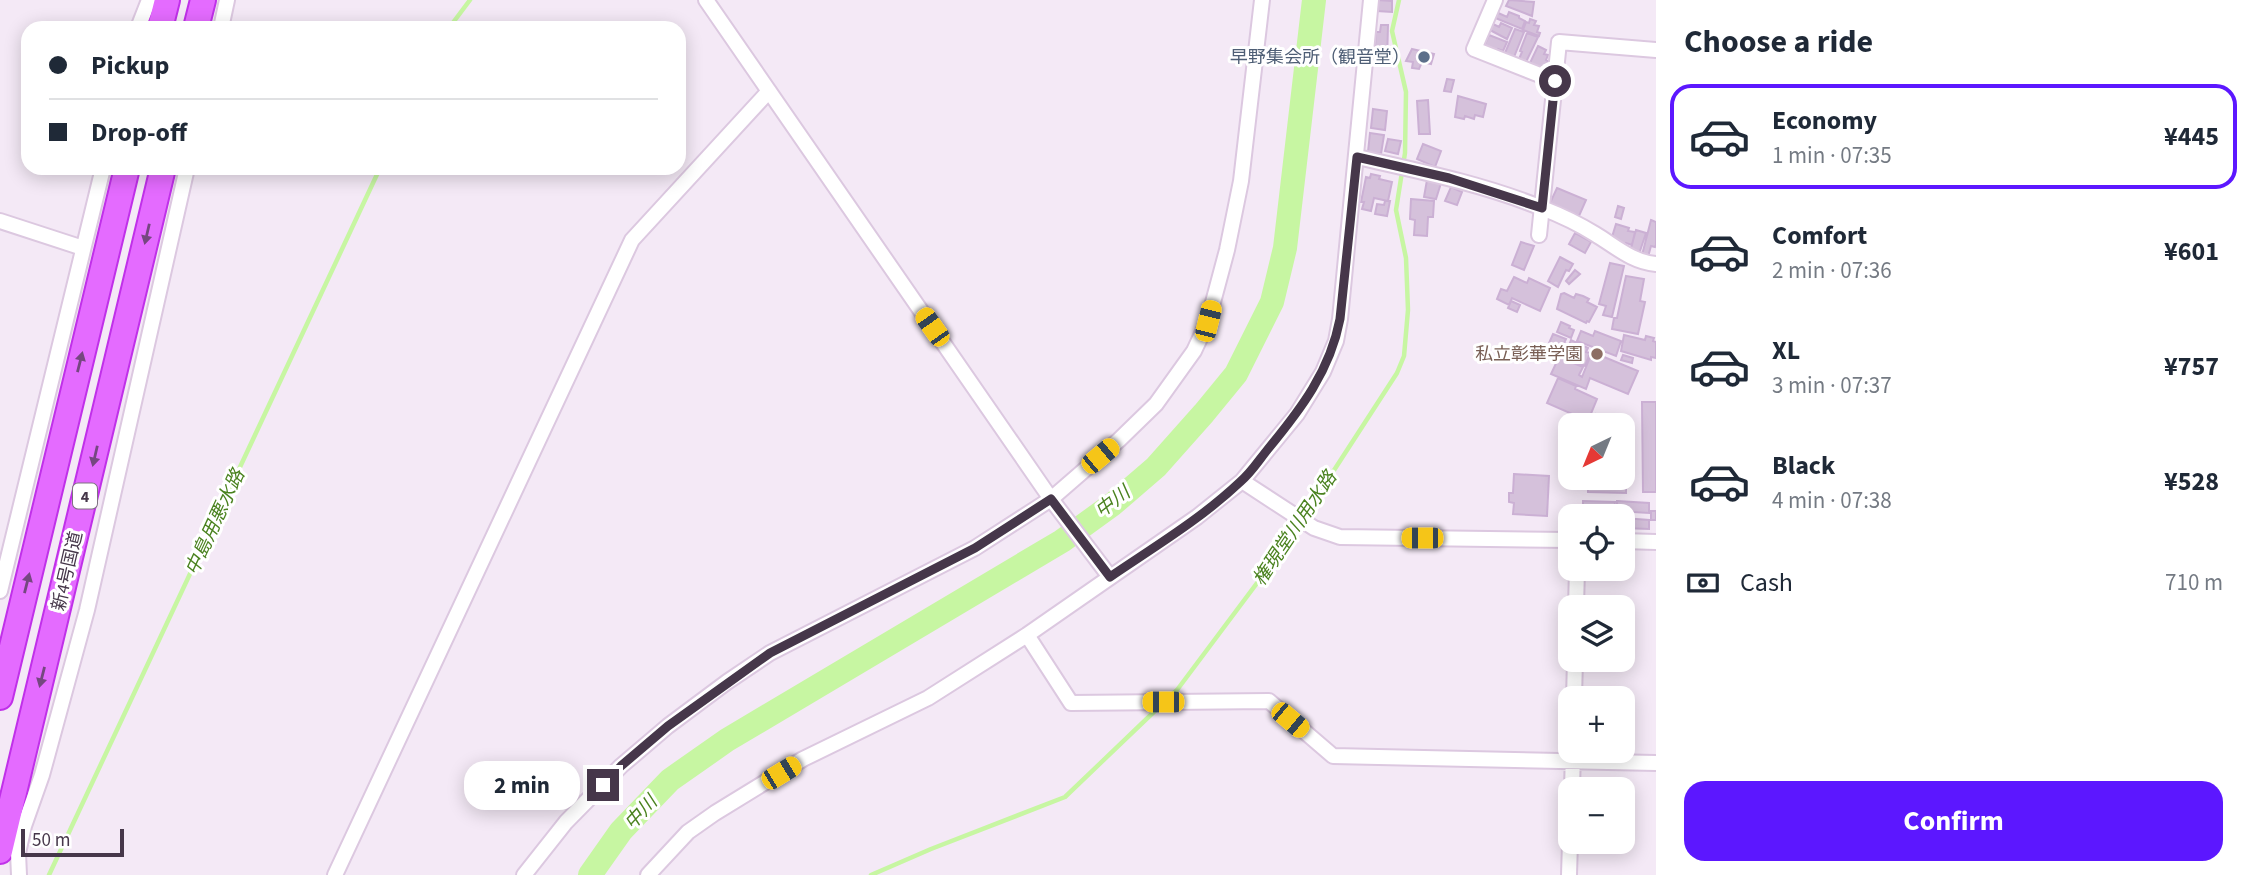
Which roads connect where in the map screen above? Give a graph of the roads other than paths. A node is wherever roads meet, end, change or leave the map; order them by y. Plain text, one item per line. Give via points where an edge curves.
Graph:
1 (149, 0) edge
2 (167, 0) edge
3 (203, 0) edge
4 (227, 0) edge
5 (706, 0) edge
6 (1262, 0) edge
7 (1371, 0) edge
8 (1494, 1) edge
9 (141, 21) edge
10 (162, 21) edge
11 (198, 21) edge
12 (222, 21) edge
13 (1656, 50) edge
14 (1555, 81) junction
15 (769, 91) junction
16 (1357, 157) junction
17 (101, 175) edge
18 (125, 175) edge
19 (161, 175) edge
20 (185, 175) edge
21 (1542, 208) junction
22 (0, 221) edge
23 (1539, 235) dead end
24 (83, 248) junction
25 (1656, 264) edge
26 (1242, 481) junction
27 (1054, 504) junction
28 (1558, 540) edge
29 (1635, 541) edge
30 (1656, 542) edge
31 (1106, 572) junction
32 (0, 589) edge
33 (1027, 635) junction
34 (0, 697) edge
35 (1558, 756) edge
36 (1635, 761) edge
37 (1656, 763) edge
38 (15, 825) junction
39 (0, 850) edge
40 (1570, 854) edge
41 (19, 875) edge
42 (335, 875) edge
43 (524, 875) edge
44 (648, 875) edge
45 (1569, 875) edge

1 - 9 street
2 - 10 highway
3 - 11 highway
4 - 12 street
5 - 15 street
6 - 27 street via 1241,181 1208,321 1194,351 1156,404
7 - 16 street
8 - 14 street via 1474,49
13 - 14 street via 1559,42
14 - 21 street
15 - 27 street
15 - 42 street via 632,240
16 - 21 street via 1449,178
16 - 26 street via 1336,341 1315,388
17 - 24 street
34 -> 18 highway, 新4号国道 / 4
19 -> 38 highway, 新4号国道 / 4
20 - 38 street via 86,610 42,775
21 - 23 street
21 - 25 street via 1628,256
22 - 24 street
24 - 32 street
26 - 28 street via 1314,528 1340,537
26 - 31 street via 1197,517
27 - 31 street
27 - 43 street via 770,653 727,682 621,766 566,822
29 - 30 street
31 - 33 street
33 - 35 street via 1072,703 1269,701 1332,756
33 - 44 street via 928,698 803,759 715,813 688,832
36 - 37 street
38 - 39 highway, 新4号国道 / 4
38 - 41 street
40 - 45 street

